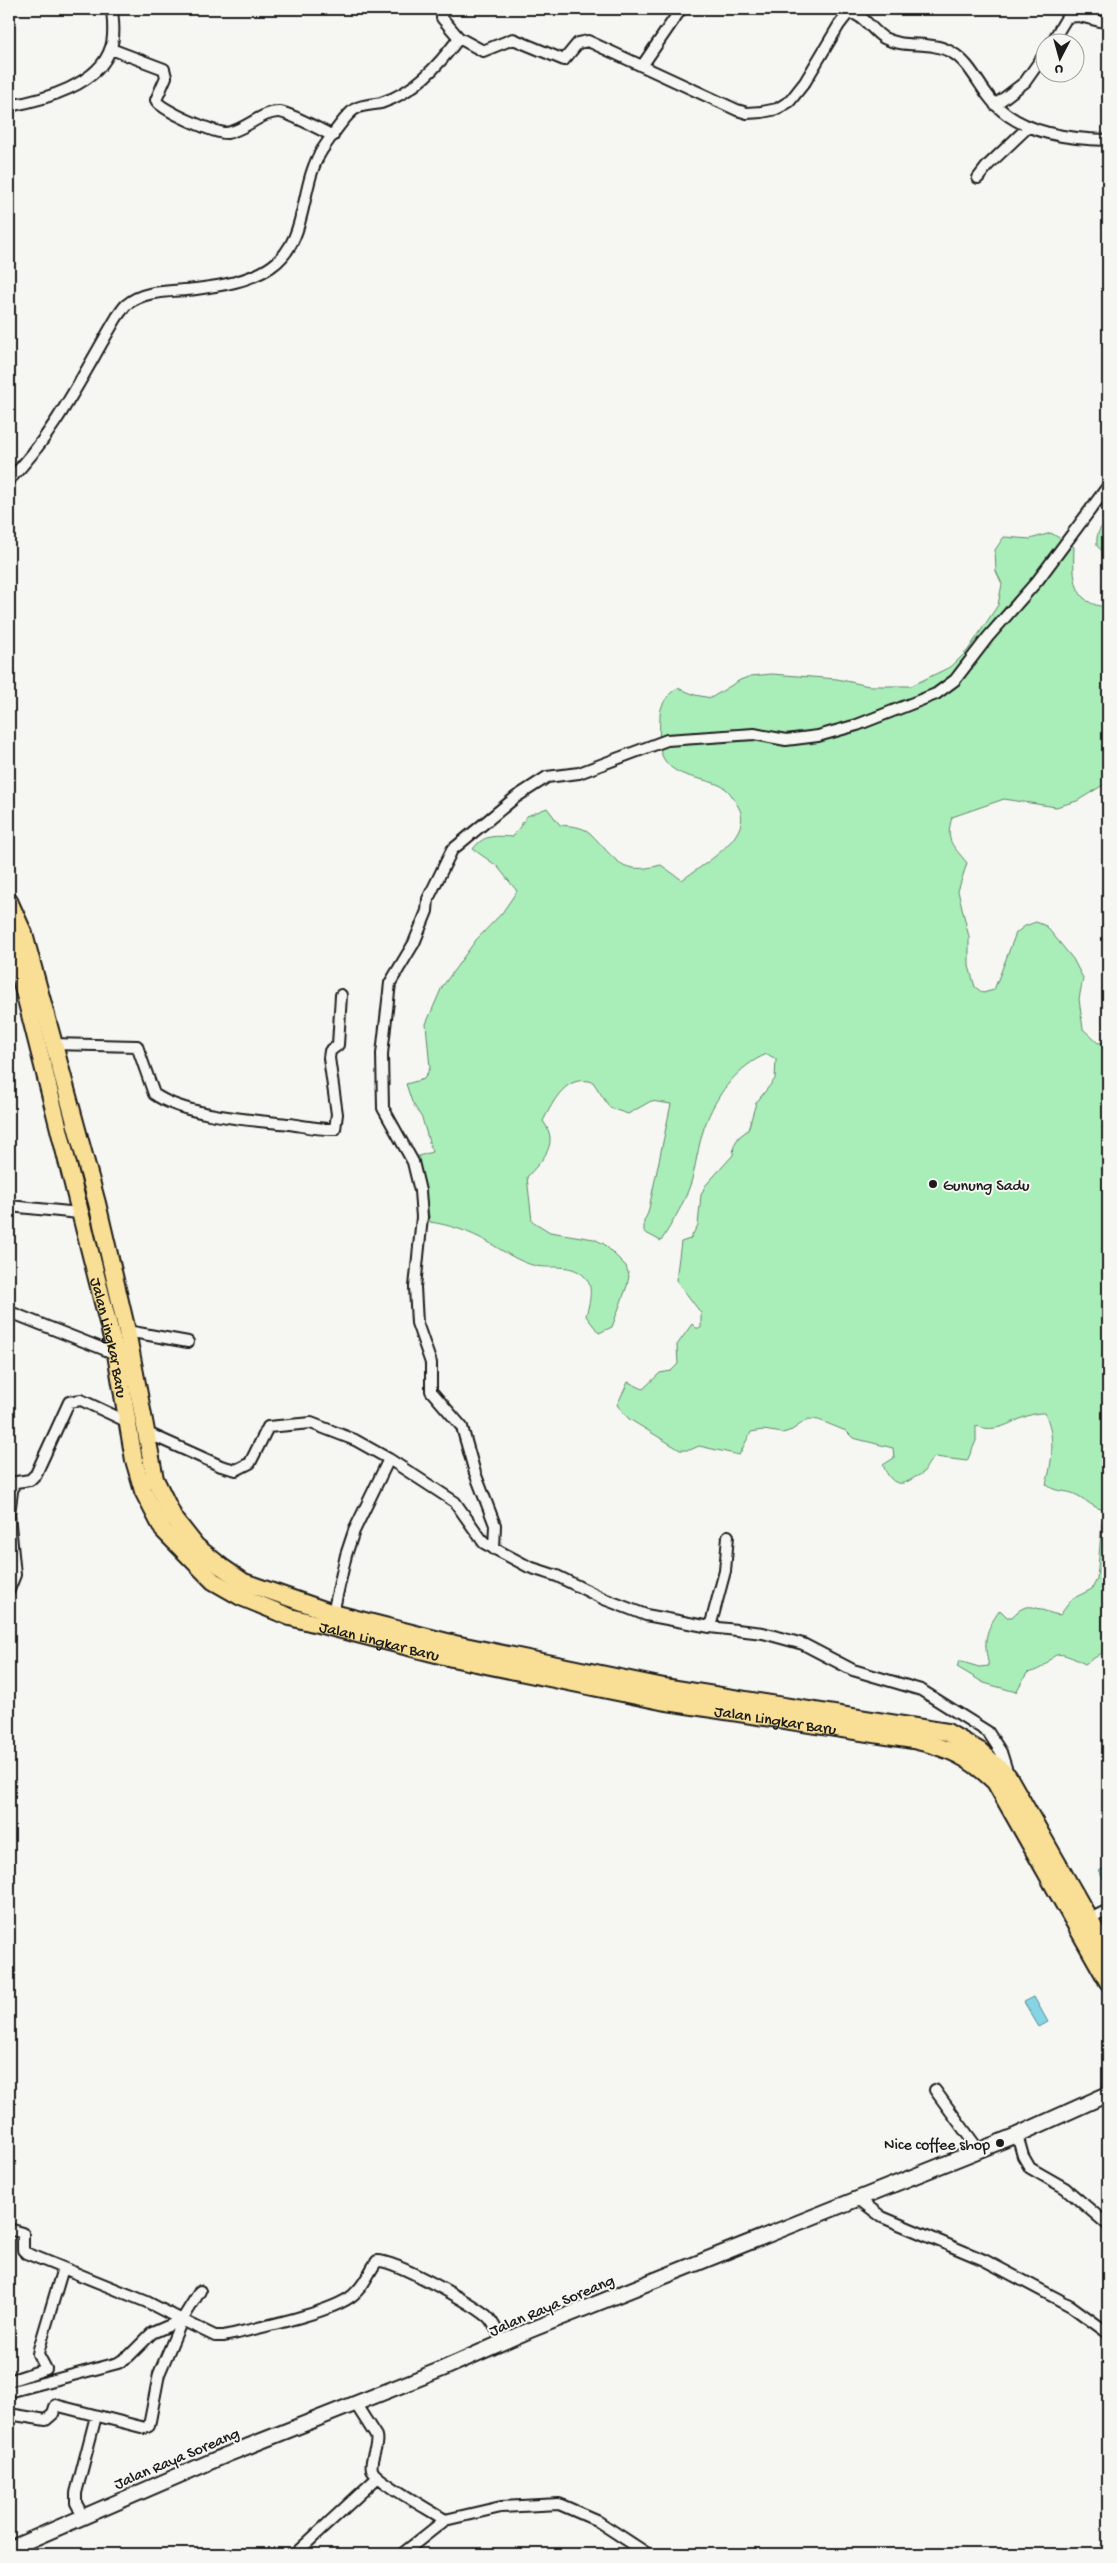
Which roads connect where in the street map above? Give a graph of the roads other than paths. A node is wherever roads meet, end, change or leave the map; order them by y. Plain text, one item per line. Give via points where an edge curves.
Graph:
1 (112, 9) edge
2 (442, 9) edge
3 (681, 9) edge
4 (852, 11) edge
5 (1108, 24) edge
6 (1058, 32) edge
7 (458, 38) junction
8 (110, 49) junction
9 (642, 66) junction
10 (1034, 69) edge
11 (995, 105) junction
12 (9, 106) edge
13 (1028, 127) junction
14 (333, 136) junction
15 (1108, 140) edge
16 (978, 178) dead end
17 (9, 480) edge
18 (1108, 486) edge
19 (9, 901) edge
20 (9, 932) edge
21 (14, 970) edge
22 (341, 995) dead end
23 (52, 1044) junction
24 (9, 1206) edge
25 (79, 1214) junction
26 (15, 1314) dead end
27 (127, 1331) junction
28 (188, 1342) dead end
29 (116, 1354) junction
30 (129, 1423) junction
31 (146, 1433) junction
32 (389, 1459) junction
33 (11, 1483) edge
34 (728, 1536) dead end
35 (494, 1549) junction
36 (9, 1590) edge
37 (333, 1612) junction
38 (710, 1627) junction
39 (1008, 1776) junction
40 (1108, 1910) edge
41 (1090, 1919) junction
42 (1108, 1952) edge
43 (1108, 1982) edge
44 (935, 2090) dead end
45 (1108, 2094) edge
46 (1017, 2135) junction
47 (978, 2149) junction
48 (857, 2198) junction
49 (1108, 2225) edge
50 (9, 2229) edge
51 (64, 2268) junction
52 (200, 2291) dead end
53 (180, 2325) junction
54 (1108, 2333) edge
55 (503, 2342) junction
56 (9, 2381) edge
57 (9, 2392) edge
58 (355, 2402) junction
59 (9, 2414) edge
60 (96, 2416) junction
61 (378, 2478) junction
62 (83, 2516) junction
63 (445, 2520) junction
64 (9, 2549) edge
65 (295, 2554) edge
66 (402, 2554) edge
67 (648, 2554) edge

1 - 8 street
2 - 7 street via 442,18
3 - 9 street
4 - 9 street via 790,101 762,112 738,110
4 - 11 street via 884,38 901,43 937,45 950,51 962,59
5 - 6 street via 1078,16 1067,17
7 - 9 street via 484,50 513,39 564,60 583,41
7 - 14 street via 439,64 419,82 380,103 355,109
8 - 12 street via 99,68 66,89 52,96
8 - 14 street via 164,69 166,76 157,104 218,132 236,130 278,112
10 - 11 street via 1025,82
11 - 13 street
13 - 15 street via 1076,139
13 - 16 street
14 - 17 street via 321,152 288,252 253,276 196,289 142,296 126,305 58,416
18 - 35 street via 1038,580 955,680 936,694 857,725 818,736 786,740 754,734 666,740 579,773 547,777 516,797 452,850 428,899 427,911 414,944 390,983 381,1098 413,1162 420,1190 422,1217 415,1287 417,1323 431,1363 431,1391 462,1426 475,1473 495,1525
19 - 23 highway, Jalan Lingkar Baru via 24,934
20 - 21 highway, Jalan Lingkar Baru
21 - 25 highway, Jalan Lingkar Baru
22 - 23 street via 338,1046 330,1051 329,1058 337,1114 335,1129 222,1117 170,1102 154,1094 138,1046
23 - 27 highway, Jalan Lingkar Baru via 97,1203
24 - 25 street
25 - 29 highway, Jalan Lingkar Baru
26 - 29 street
27 - 28 street
27 - 31 highway, Jalan Lingkar Baru
29 - 30 highway, Jalan Lingkar Baru
30 - 31 street
30 - 33 street via 82,1400 69,1402 36,1474 30,1480
30 - 43 highway, Jalan Lingkar Baru via 134,1460 143,1491 163,1530 213,1581 241,1597 290,1617 452,1658 662,1701 952,1750 976,1764 995,1782
31 - 32 street via 236,1470 250,1463 268,1427 311,1422 355,1440
31 - 37 highway, Jalan Lingkar Baru via 155,1479 174,1518 196,1546 244,1582
32 - 35 street via 455,1502 479,1539
32 - 37 street via 354,1531
33 - 36 street via 9,1514 15,1574
34 - 38 street via 725,1571
35 - 38 street via 604,1600 638,1612
37 - 39 highway, Jalan Lingkar Baru via 456,1644 664,1687 947,1732 980,1751
38 - 39 street via 763,1633 803,1644 853,1670 932,1695 988,1732 1001,1752
39 - 41 highway, Jalan Lingkar Baru
40 - 41 street
41 - 42 highway, Jalan Lingkar Baru
44 - 47 street
45 - 46 main road, Jalan Raya Soreang
46 - 47 main road, Jalan Raya Soreang
46 - 49 street via 1030,2168 1065,2188
47 - 48 main road, Jalan Raya Soreang
48 - 54 street via 882,2217 984,2260 1071,2306
48 - 55 main road, Jalan Raya Soreang
50 - 51 street via 23,2233 23,2250 26,2253
51 - 53 street via 147,2302
51 - 56 street via 38,2354 46,2369
52 - 53 street
53 - 55 street via 215,2336 273,2324 330,2306 351,2297 367,2281 377,2261 384,2260 489,2317
53 - 57 street via 152,2333 118,2363
53 - 60 street via 159,2374 148,2426 141,2429
55 - 58 main road, Jalan Raya Soreang
58 - 61 street via 376,2436 372,2464
58 - 62 main road, Jalan Raya Soreang
59 - 60 street via 46,2420 56,2406
60 - 62 street via 76,2494 76,2503
61 - 63 street
61 - 65 street
62 - 64 main road, Jalan Raya Soreang
63 - 66 street
63 - 67 street via 501,2507 559,2504 596,2520

